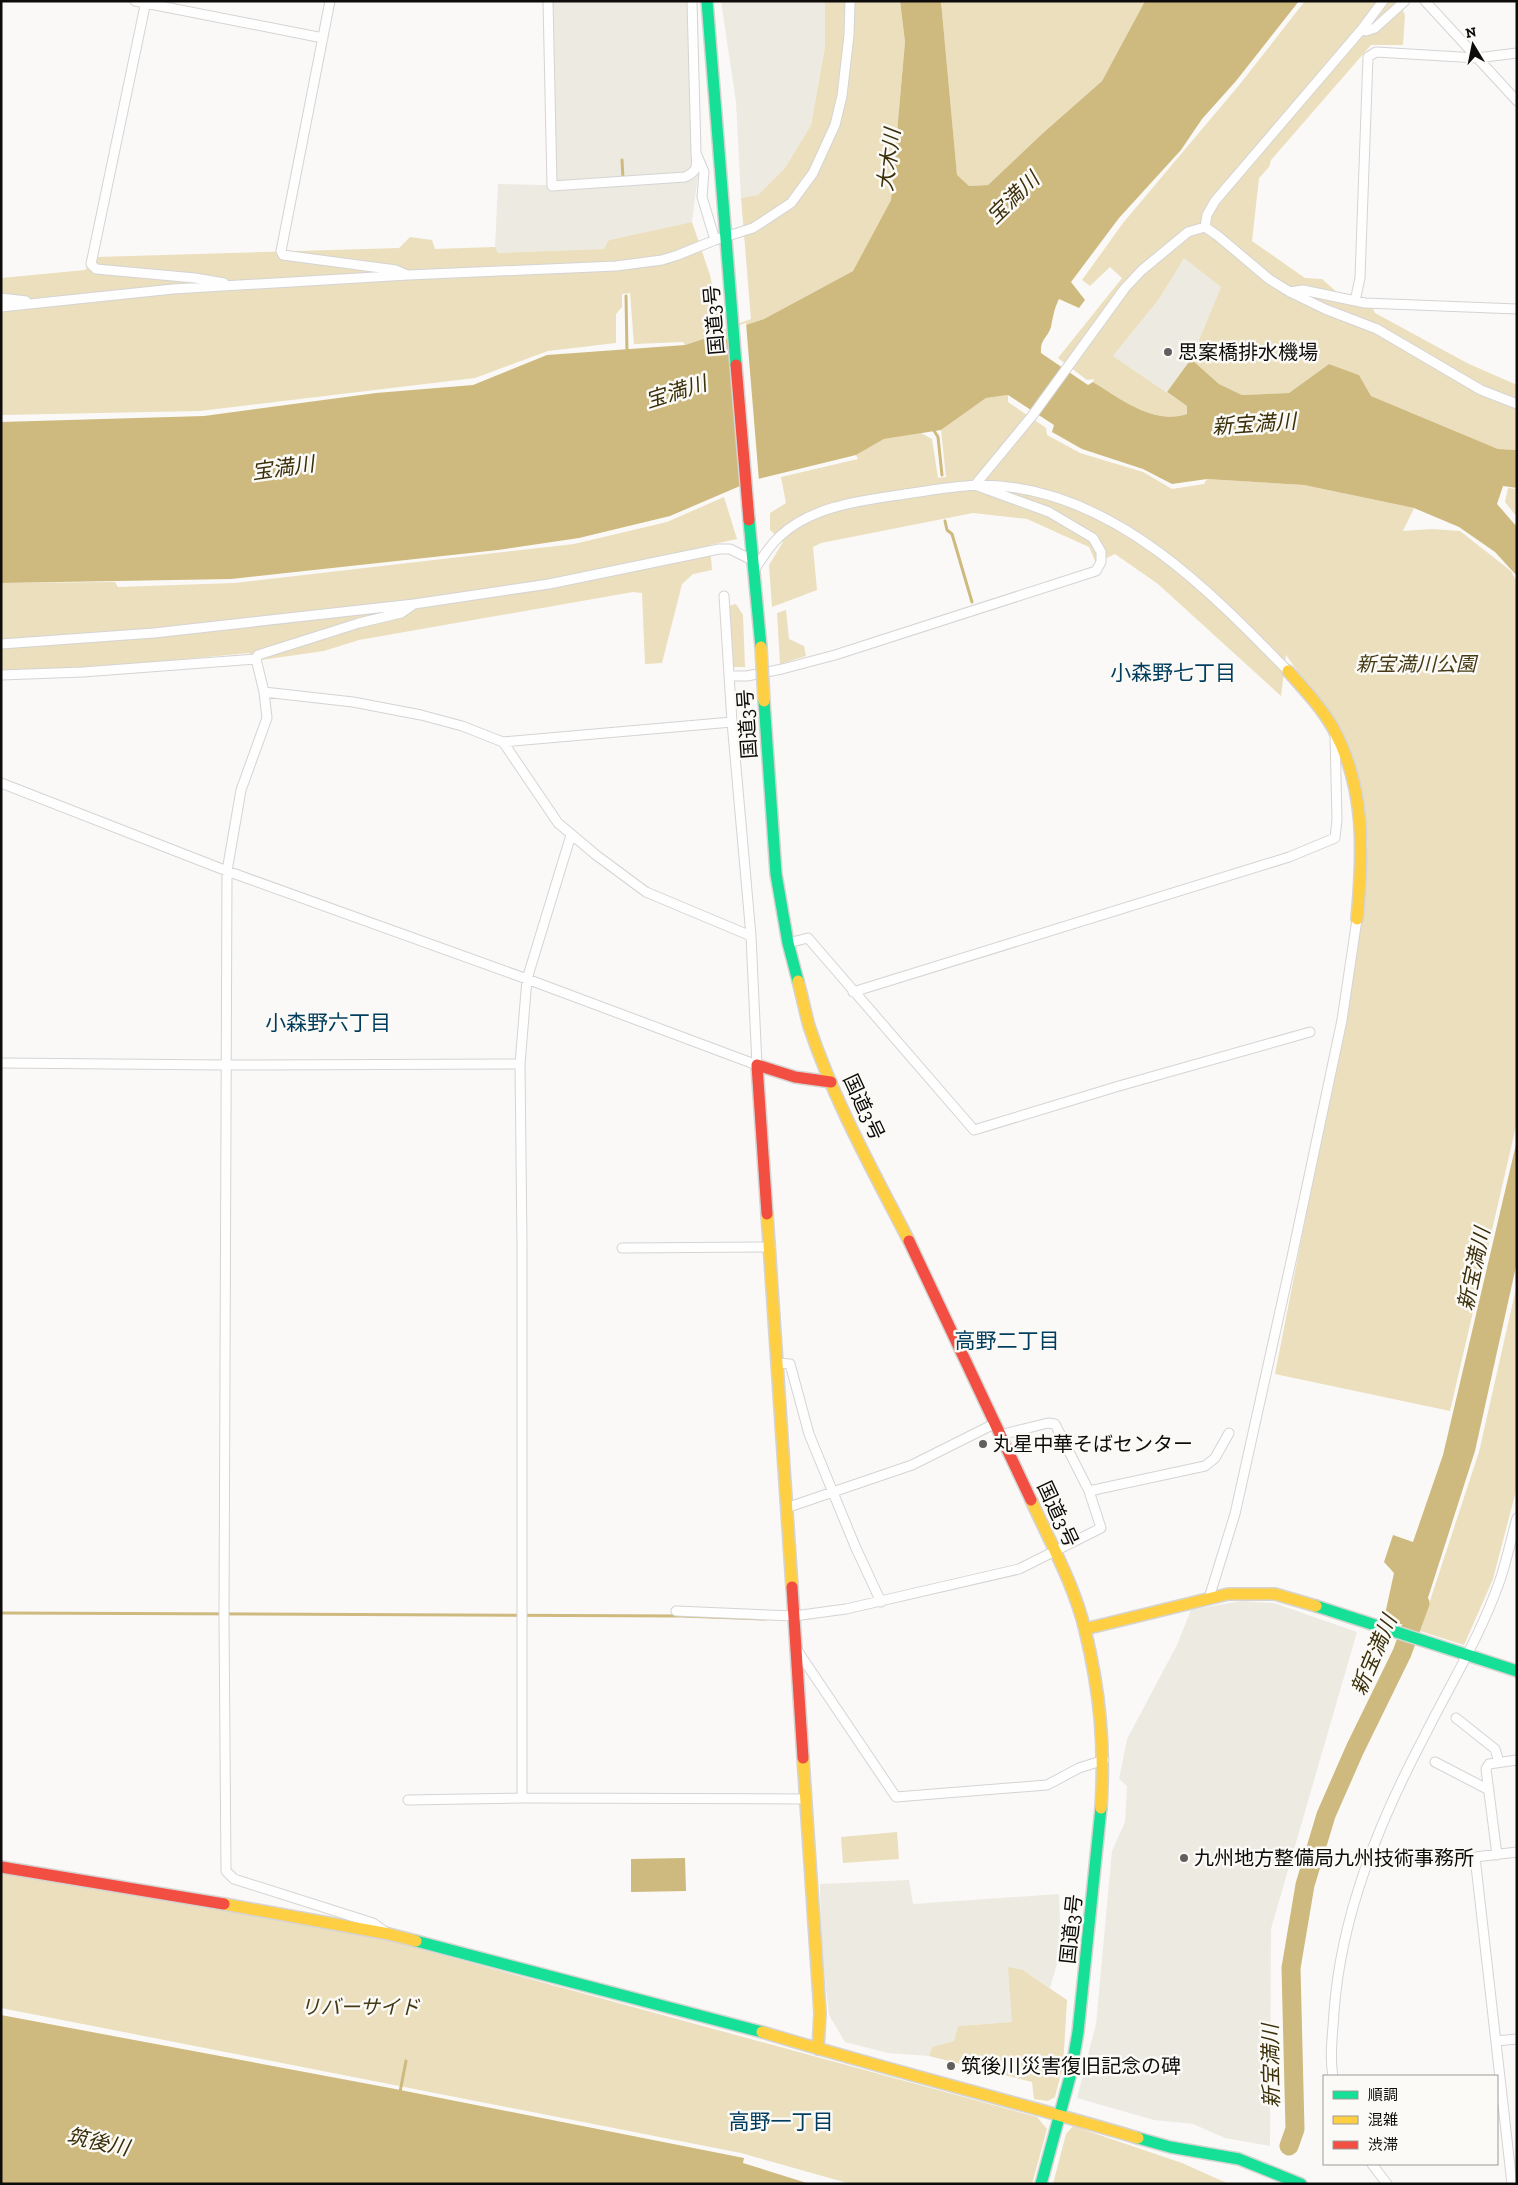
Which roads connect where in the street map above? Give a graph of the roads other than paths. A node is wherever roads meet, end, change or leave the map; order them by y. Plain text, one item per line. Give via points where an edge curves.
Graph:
1 (135, 1) edge
2 (330, 1) edge
3 (548, 1) edge
4 (692, 1) edge
5 (706, 1) edge
6 (850, 1) edge
7 (1383, 1) edge
8 (1405, 1) edge
9 (1425, 1) edge
10 (146, 2) edge
11 (1362, 29) junction
12 (323, 38) junction
13 (1517, 53) edge
14 (1477, 58) junction
15 (1517, 101) edge
16 (696, 153) junction
17 (1205, 227) junction
18 (715, 240) junction
19 (727, 241) junction
20 (408, 275) junction
21 (234, 286) junction
22 (1290, 292) junction
23 (1, 298) edge
24 (1355, 301) junction
25 (44, 303) junction
26 (1, 307) edge
27 (1517, 309) edge
28 (1517, 404) edge
29 (975, 485) junction
30 (753, 565) junction
31 (724, 596) dead end
32 (414, 604) junction
33 (1, 644) edge
34 (256, 660) junction
35 (1288, 671) joint
36 (1, 675) edge
37 (729, 676) junction
38 (264, 692) junction
39 (732, 722) junction
40 (1335, 732) junction
41 (503, 742) junction
42 (1, 782) edge
43 (571, 835) junction
44 (227, 871) junction
45 (1357, 919) joint
46 (751, 936) junction
47 (788, 943) junction
48 (527, 979) junction
49 (853, 992) junction
50 (1310, 1032) dead end
51 (1, 1063) edge
52 (520, 1064) junction
53 (225, 1065) junction
54 (757, 1065) junction
55 (831, 1082) junction
56 (622, 1248) dead end
57 (770, 1248) junction
58 (777, 1363) junction
59 (994, 1424) junction
60 (1229, 1433) dead end
61 (1000, 1435) junction
62 (1090, 1491) junction
63 (833, 1492) junction
64 (786, 1508) junction
65 (1517, 1518) edge
66 (1055, 1551) junction
67 (1209, 1598) junction
68 (881, 1602) junction
69 (676, 1611) dead end
70 (794, 1616) junction
71 (1085, 1628) junction
72 (796, 1650) junction
73 (1468, 1655) junction
74 (1517, 1671) edge
75 (1456, 1718) dead end
76 (1104, 1760) junction
77 (1517, 1760) edge
78 (1435, 1762) dead end
79 (1499, 1762) junction
80 (1489, 1790) junction
81 (522, 1798) junction
82 (805, 1799) junction
83 (408, 1800) dead end
84 (1517, 1852) edge
85 (1497, 1855) junction
86 (1, 1867) edge
87 (389, 1934) junction
88 (1517, 2039) edge
89 (1496, 2041) junction
90 (818, 2049) junction
91 (1333, 2075) edge
92 (1061, 2115) junction
93 (1373, 2165) edge
94 (1041, 2184) edge
95 (1301, 2184) edge
96 (1387, 2184) edge
97 (1512, 2184) edge

1 - 10 street
2 - 12 street
3 - 16 street via 552,186 685,177 698,168
4 - 16 street
5 - 19 main road, 国道3号
6 - 19 street via 842,96 824,153 791,203
7 - 11 street
8 - 11 street via 1375,28
9 - 14 street
10 - 12 street
10 - 21 street via 91,264 96,269 195,278
11 - 17 street via 1215,201
12 - 20 street via 281,251 283,255 396,270
13 - 14 street
14 - 15 street
14 - 24 street via 1376,52 1368,57 1360,278
16 - 18 street via 704,172 702,197
17 - 22 street
17 - 29 street via 1188,232 1125,288 1032,416
18 - 19 street
18 - 20 street via 678,255 616,266
19 - 30 main road, 国道3号
20 - 21 street
21 - 25 street
22 - 24 street via 1303,290
22 - 28 street via 1377,329 1481,390
23 - 25 street
24 - 27 street
25 - 26 street
29 - 30 street via 877,498 819,512 796,523
29 - 35 street via 1039,492 1100,516 1134,536 1187,573
29 - 37 street via 1049,512 1093,538 1101,552 1101,562 1096,571 835,655 747,676
30 - 32 street via 730,549 719,549 548,584
30 - 47 main road, 国道3号, bridge via 762,647 776,874
31 - 37 street
32 - 33 street via 154,634
32 - 34 street via 401,613 262,653
34 - 36 street
34 - 38 street
35 - 40 main road
37 - 39 street
38 - 41 street via 354,702 421,715
38 - 44 street via 266,718 241,790
39 - 41 street
39 - 46 street
40 - 45 main road via 1351,768 1358,797 1363,842
40 - 49 street via 1335,838 1289,857
41 - 43 street via 558,823
42 - 44 street
43 - 46 street via 646,892
43 - 48 street
44 - 48 street
44 - 53 street
45 - 67 street via 1342,1020 1290,1266 1235,1514
46 - 54 street
47 - 49 street via 808,938
47 - 55 main road, 国道3号 via 809,1025
48 - 52 street
48 - 54 street
49 - 50 street via 974,1130
51 - 53 street
52 - 53 street
52 - 81 street
53 - 87 street via 226,1871 234,1879 373,1923
54 - 55 main road via 795,1077
54 - 57 main road
55 - 59 main road, 国道3号
56 - 57 street
57 - 58 main road
58 - 63 street via 790,1364 809,1434
58 - 64 main road
59 - 61 main road, 国道3号
59 - 63 street via 912,1465
60 - 62 street via 1215,1458 1205,1466
61 - 62 street via 1055,1424
61 - 66 main road, 国道3号
62 - 66 street via 1101,1528
63 - 64 street
63 - 68 street
64 - 70 main road
65 - 73 street via 1500,1580
66 - 68 street via 1019,1568
66 - 71 main road, 国道3号
67 - 71 main road
67 - 73 main road via 1253,1592 1275,1594
68 - 70 street
69 - 70 street
70 - 72 main road
71 - 76 main road, 国道3号 via 1100,1707
72 - 76 street via 896,1797 1047,1785 1079,1768
72 - 82 main road
73 - 74 main road
73 - 91 street via 1378,1832 1362,1880 1339,1969 1332,2041
75 - 79 street via 1495,1749
76 - 92 main road, 国道3号 via 1086,1970 1071,2074
77 - 79 street
78 - 80 street
79 - 80 street via 1489,1764 1486,1769
80 - 85 street
81 - 82 street
81 - 83 street
82 - 90 main road via 820,2013
84 - 85 street
85 - 89 street via 1475,1857
86 - 87 main road
87 - 90 main road
88 - 89 street
89 - 97 street
90 - 92 main road
92 - 94 main road, 国道3号
92 - 95 main road via 1170,2148 1239,2159
93 - 96 street

